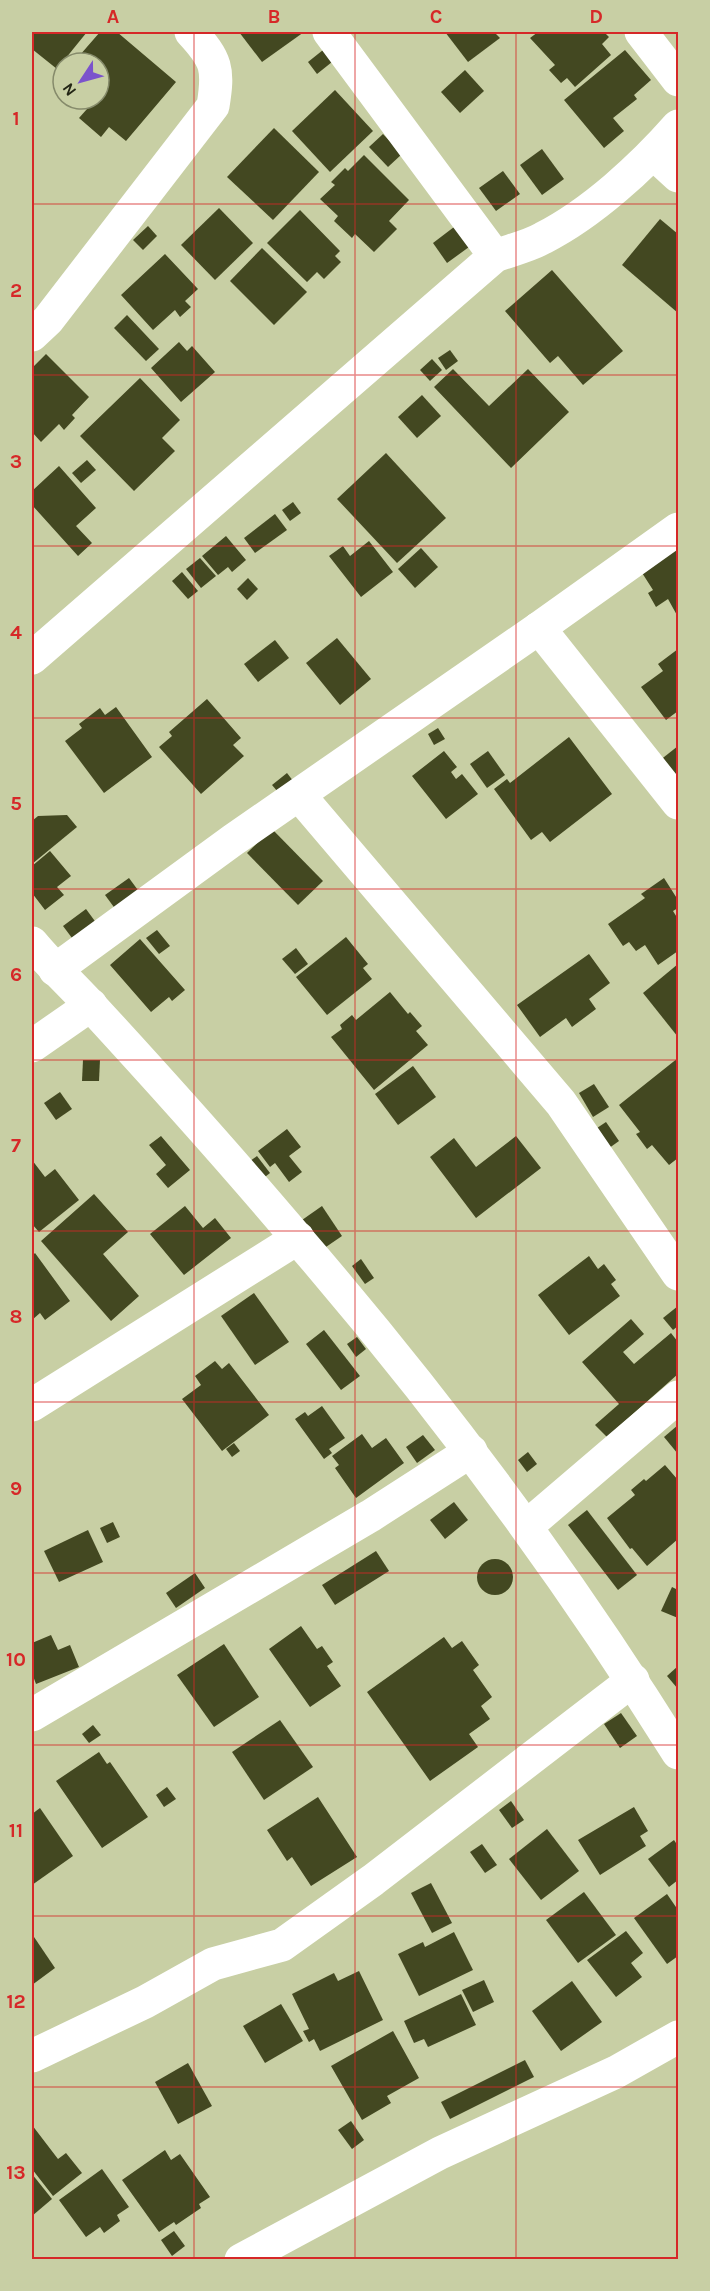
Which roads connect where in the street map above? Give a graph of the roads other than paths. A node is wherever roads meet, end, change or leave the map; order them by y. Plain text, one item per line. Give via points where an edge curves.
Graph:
1 (191, 32) edge
2 (329, 32) edge
3 (641, 32) edge
4 (678, 80) edge
5 (678, 126) edge
6 (654, 154) junction
7 (678, 176) edge
8 (495, 256) junction
9 (37, 319) edge
10 (678, 529) edge
11 (539, 628) junction
12 (32, 658) edge
13 (299, 795) junction
14 (678, 804) edge
15 (32, 943) edge
16 (55, 970) junction
17 (91, 1005) junction
18 (32, 1046) edge
19 (298, 1238) junction
20 (678, 1274) edge
21 (678, 1396) edge
22 (32, 1405) edge
23 (471, 1451) junction
24 (527, 1526) junction
25 (633, 1680) junction
26 (32, 1715) edge
27 (678, 1753) edge
28 (678, 2037) edge
29 (32, 2056) edge
30 (241, 2259) edge

1 - 9 street via 215,63 213,106
2 - 8 street
3 - 4 street
5 - 6 street
6 - 7 street
6 - 8 street via 578,218 542,239
8 - 12 street
10 - 11 street
11 - 13 street
11 - 14 street
13 - 16 street
13 - 20 street via 561,1104
15 - 16 street
16 - 17 street
17 - 18 street
17 - 19 street
19 - 22 street
19 - 23 street
21 - 24 street
23 - 24 street
23 - 26 street via 370,1516
24 - 25 street
25 - 27 street
25 - 29 street via 374,1880 282,1945 213,1964 145,2002
28 - 30 street via 616,2072 440,2153

